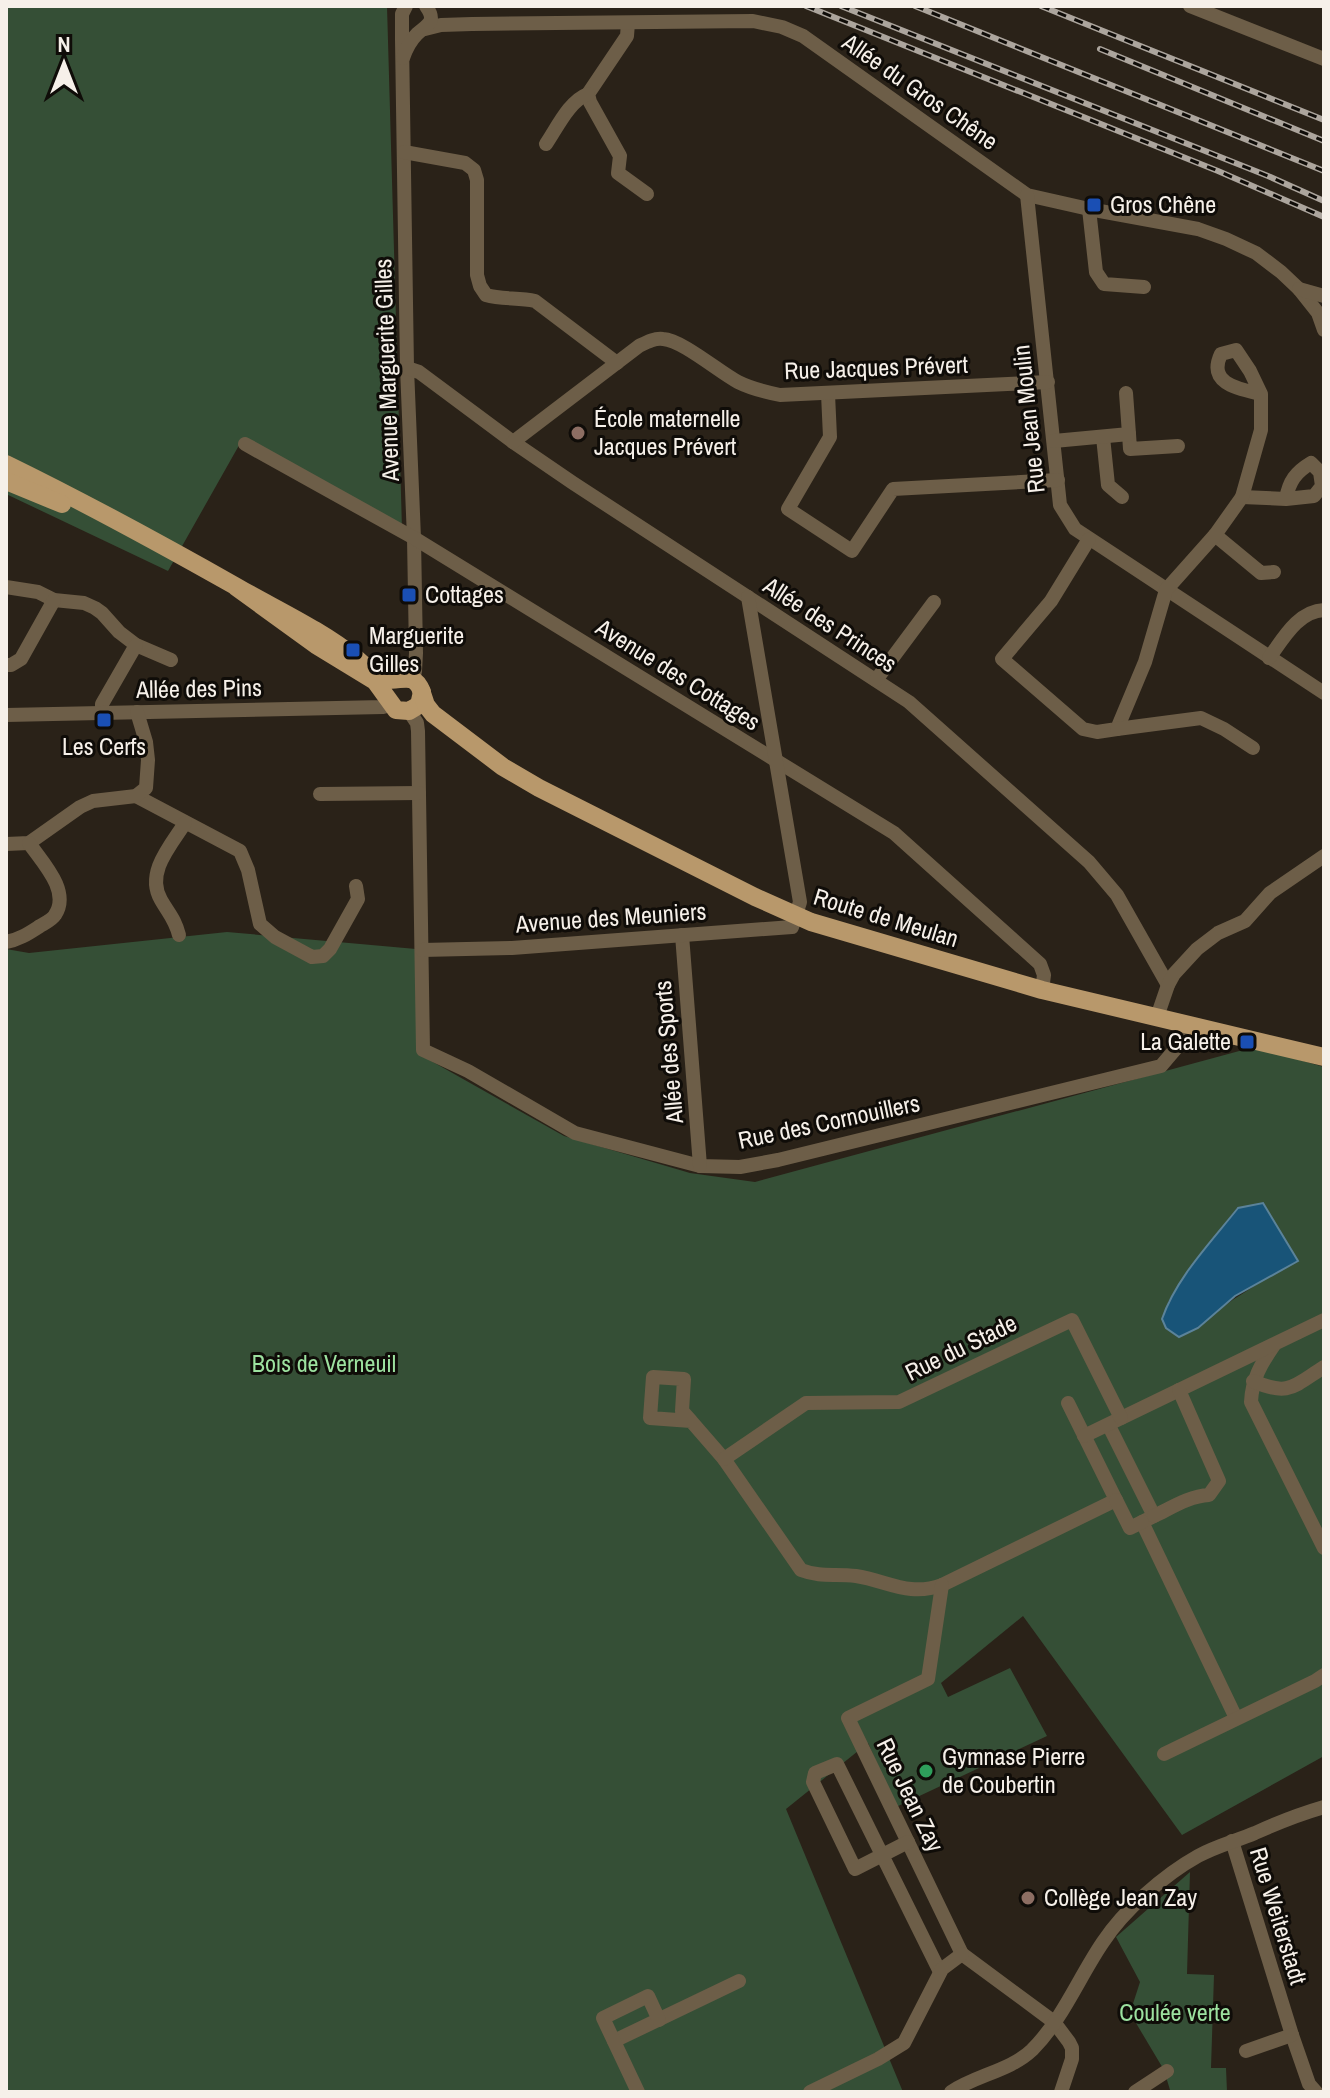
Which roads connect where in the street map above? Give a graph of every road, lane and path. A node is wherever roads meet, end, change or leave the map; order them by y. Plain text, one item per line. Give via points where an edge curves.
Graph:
1 (1190, 6) edge
2 (428, 8) edge
3 (404, 13) edge
4 (628, 23) junction
5 (472, 24) junction
6 (423, 30) junction
7 (403, 59) junction
8 (1324, 59) edge
9 (588, 94) junction
10 (546, 144) dead end
11 (404, 152) junction
12 (647, 194) dead end
13 (1027, 195) junction
14 (1089, 209) junction
15 (1144, 287) dead end
16 (1299, 289) junction
17 (1324, 296) edge
18 (1321, 311) edge
19 (1324, 330) edge
20 (617, 363) junction
21 (407, 368) junction
22 (1048, 382) junction
23 (1126, 393) dead end
24 (828, 394) junction
25 (1261, 394) dead end
26 (1129, 434) junction
27 (1103, 437) junction
28 (1054, 441) junction
29 (513, 442) junction
30 (245, 444) dead end
31 (1178, 446) dead end
32 (6, 464) edge
33 (1058, 480) junction
34 (6, 481) edge
35 (1122, 497) dead end
36 (1242, 497) junction
37 (1286, 499) dead end
38 (139, 535) junction
39 (1215, 535) junction
40 (414, 538) junction
41 (1089, 539) junction
42 (1265, 577) dead end
43 (6, 587) edge
44 (236, 587) junction
45 (1166, 590) junction
46 (748, 597) junction
47 (54, 600) junction
48 (934, 602) dead end
49 (1324, 610) edge
50 (136, 645) junction
51 (1269, 658) junction
52 (171, 660) dead end
53 (6, 665) edge
54 (876, 680) junction
55 (411, 683) junction
56 (1324, 693) edge
57 (400, 706) junction
58 (137, 712) junction
59 (102, 713) junction
60 (6, 715) edge
61 (439, 720) junction
62 (1117, 729) junction
63 (418, 731) junction
64 (1253, 748) dead end
65 (776, 761) junction
66 (419, 793) junction
67 (320, 794) dead end
68 (136, 796) junction
69 (185, 823) junction
70 (29, 843) junction
71 (6, 844) edge
72 (1324, 856) edge
73 (356, 886) dead end
74 (797, 912) junction
75 (179, 935) dead end
76 (682, 935) junction
77 (6, 942) edge
78 (422, 950) junction
79 (1168, 985) junction
80 (1043, 986) junction
81 (1159, 1013) junction
82 (1195, 1026) junction
83 (1324, 1049) edge
84 (1324, 1057) edge
85 (700, 1166) junction
86 (1324, 1320) edge
87 (1274, 1344) junction
88 (1324, 1367) edge
89 (1253, 1381) junction
90 (1179, 1390) junction
91 (1068, 1403) dead end
92 (691, 1421) dead end
93 (1115, 1422) junction
94 (1084, 1436) junction
95 (724, 1459) junction
96 (1116, 1500) junction
97 (1148, 1519) junction
98 (1318, 1525) edge
99 (1324, 1548) edge
100 (942, 1585) junction
101 (1324, 1675) edge
102 (1236, 1718) junction
103 (1164, 1754) dead end
104 (1321, 1808) edge
105 (1324, 1824) edge
106 (1232, 1841) junction
107 (908, 1842) junction
108 (882, 1855) junction
109 (962, 1954) junction
110 (940, 1972) junction
111 (739, 1981) dead end
112 (659, 2020) junction
113 (1054, 2022) junction
114 (1292, 2035) junction
115 (614, 2041) junction
116 (1246, 2051) dead end
117 (1167, 2071) dead end
118 (1324, 2086) edge
119 (638, 2092) edge
120 (810, 2092) edge
121 (951, 2092) edge
122 (1061, 2092) edge
123 (1135, 2092) edge
124 (1318, 2092) edge

1 - 8 street
2 - 5 street, Allée du Gros Chêne
2 - 6 street via 431,19
3 - 6 street via 410,30
3 - 7 street, Avenue Marguerite Gilles
4 - 5 street, Allée du Gros Chêne
4 - 9 street via 627,36
4 - 13 street, Allée du Gros Chêne via 753,21 803,36
5 - 6 street, Allée du Gros Chêne
6 - 7 street
7 - 11 street, Avenue Marguerite Gilles
9 - 10 street via 572,106
9 - 12 street via 620,156 618,173
11 - 20 street via 465,163 474,170 477,275 486,295 535,301
11 - 21 street, Avenue Marguerite Gilles
13 - 14 street, Allée du Gros Chêne
13 - 22 street, Rue Jean Moulin
14 - 15 street via 1096,272 1104,284
14 - 16 street, Allée du Gros Chêne via 1226,239 1256,253
16 - 17 street
16 - 18 street
18 - 19 street
20 - 24 street, Rue Jacques Prévert via 639,346 665,339 757,390
20 - 29 street, Rue Jacques Prévert
21 - 29 street, Allée des Princes
21 - 40 street, Avenue Marguerite Gilles
22 - 24 street, Rue Jacques Prévert
22 - 28 street, Rue Jean Moulin
23 - 26 street
24 - 33 street via 830,437 788,509 852,551 893,489
25 - 36 street via 1261,430
26 - 27 street
26 - 31 street via 1130,449
27 - 28 street
27 - 35 street via 1108,485
28 - 33 street, Rue Jean Moulin
29 - 46 street, Allée des Princes
30 - 40 street, Avenue des Cottages
32 - 38 main road
33 - 41 street, Rue Jean Moulin via 1060,505 1075,529
34 - 38 main road
36 - 37 street
36 - 39 street
38 - 44 main road
39 - 42 street
39 - 45 street
40 - 55 street, Avenue Marguerite Gilles via 416,653
40 - 65 street, Avenue des Cottages
41 - 45 street, Rue Jean Moulin
41 - 62 street via 1051,601 1002,659 1083,729
43 - 47 street
44 - 55 main road via 333,642 378,677
44 - 57 main road via 370,677
45 - 51 street, Rue Jean Moulin
45 - 62 street via 1145,662
46 - 54 street, Allée des Princes
46 - 65 street
47 - 50 street via 95,608
47 - 53 street via 21,659
48 - 54 street
49 - 51 street via 1303,616
50 - 52 street
50 - 59 street via 102,704
51 - 56 street, Rue Jean Moulin
54 - 79 street, Allée des Princes via 909,702 1089,862 1117,895
55 - 57 main road via 421,701
55 - 57 main road via 390,686
55 - 61 main road
57 - 58 street, Allée des Pins
57 - 61 main road, Route de Meulan
57 - 63 street via 416,720
58 - 59 street, Allée des Pins
58 - 68 street via 148,760 146,788
59 - 60 street, Allée des Pins
61 - 63 street
61 - 74 main road, Route de Meulan via 543,782
62 - 64 street via 1201,718
63 - 66 street
65 - 74 street via 800,902
65 - 80 street, Avenue des Cottages via 894,833 1040,964
66 - 67 street
66 - 78 street
68 - 69 street
68 - 70 street via 93,801
69 - 73 street via 240,851 260,924 312,957 330,949 358,899
69 - 75 street via 155,880
70 - 71 street
70 - 77 street via 54,880 60,901 49,920 19,940
72 - 79 street via 1270,893 1245,921 1197,949
74 - 76 street, Avenue des Meuniers via 792,927
74 - 80 main road, Route de Meulan
76 - 78 street, Avenue des Meuniers
76 - 85 street, Allée des Sports
78 - 85 street, Rue des Cornouillers via 423,1050 575,1133
79 - 81 street
80 - 81 main road, Route de Meulan
81 - 82 main road, Route de Meulan
81 - 83 main road, Route de Meulan
82 - 84 main road, Route de Meulan
82 - 85 street, Rue des Cornouillers via 1161,1066 778,1160 740,1167
86 - 87 street
87 - 89 street
87 - 90 street
88 - 89 street via 1288,1390
89 - 98 street via 1251,1402
90 - 93 street
90 - 97 street via 1219,1481 1209,1495
91 - 94 street
92 - 95 street
93 - 94 street
93 - 95 street, Rue du Stade via 1072,1320 899,1402 806,1403
93 - 97 street
94 - 96 street
95 - 100 street via 801,1570 816,1576 855,1576 913,1591
96 - 97 street via 1130,1528
96 - 100 street
97 - 102 street
98 - 99 street
100 - 107 street, Rue Jean Zay via 928,1679 848,1718
101 - 102 street
102 - 103 street
104 - 105 street
104 - 106 street
106 - 113 street via 1160,1881 1112,1929
106 - 114 street, Rue Weiterstadt
107 - 108 street
107 - 109 street, Rue Jean Zay
108 - 108 street via 855,1869 813,1782 815,1773 837,1764
108 - 110 street
109 - 110 street
109 - 113 street, Rue Jean Zay
110 - 120 street via 904,2043
111 - 112 street
112 - 115 street
112 - 115 street via 648,1996 603,2018
113 - 121 street via 1017,2061
113 - 122 street via 1072,2048
114 - 116 street
114 - 124 street, Rue Weiterstadt via 1309,2084
115 - 119 street
117 - 123 street
118 - 124 street

